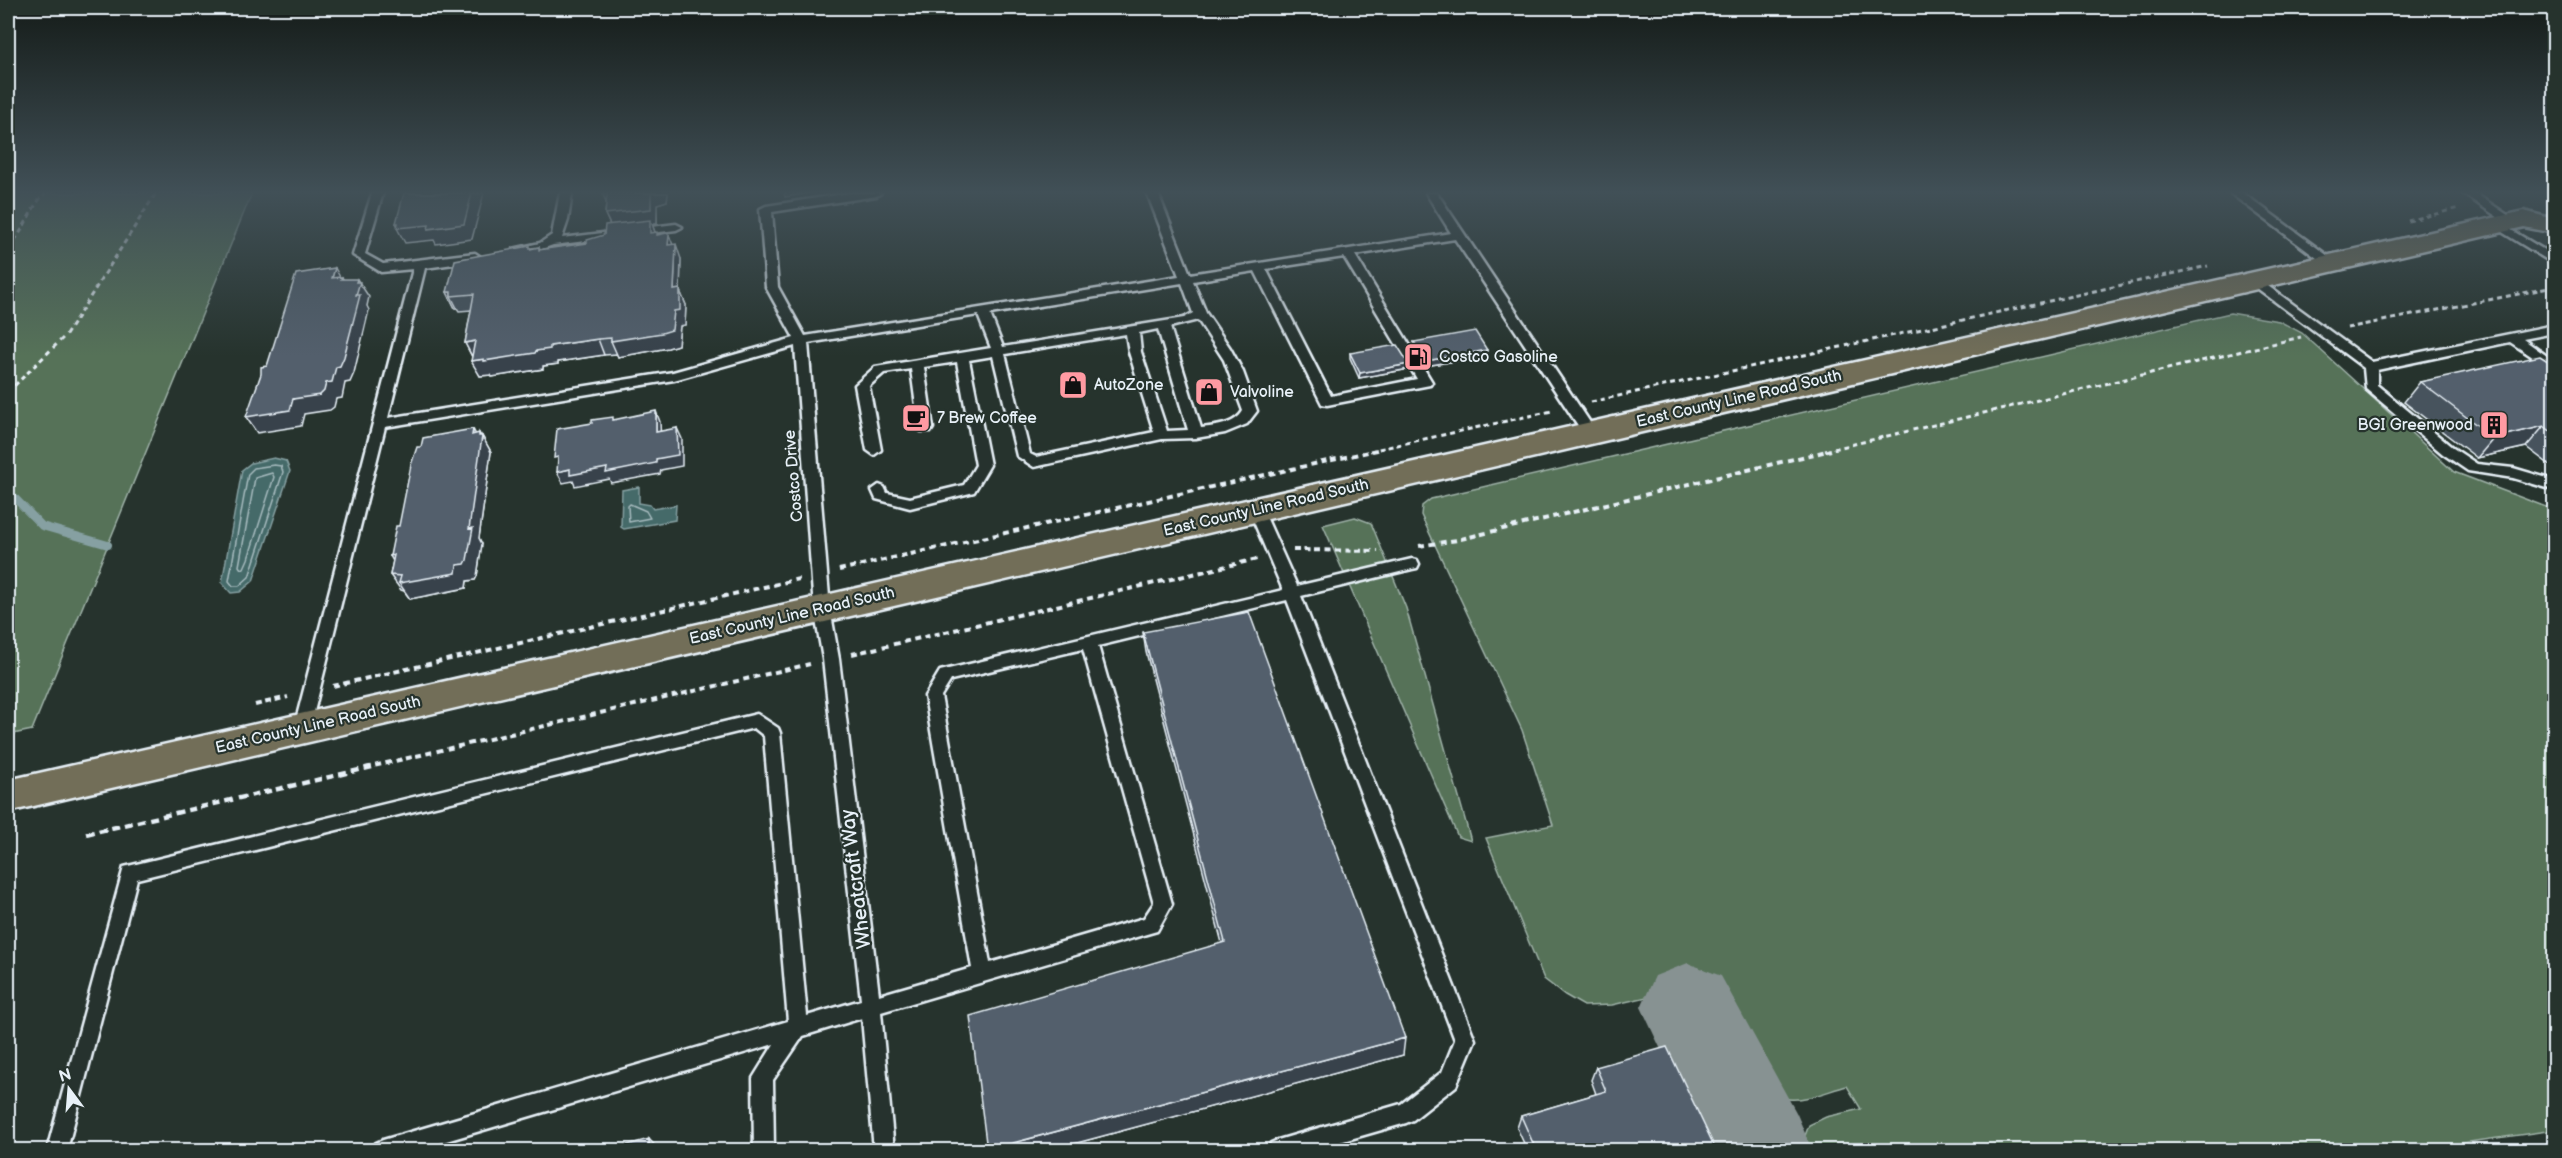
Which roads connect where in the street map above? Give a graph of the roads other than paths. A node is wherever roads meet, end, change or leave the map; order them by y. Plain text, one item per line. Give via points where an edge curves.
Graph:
1 (361, 247) edge
2 (540, 247) edge
3 (769, 247) edge
4 (1174, 247) edge
5 (1384, 247) edge
6 (1466, 247) edge
7 (2310, 247) edge
8 (2405, 247) edge
9 (2539, 247) edge
10 (1348, 253) junction
11 (2554, 261) edge
12 (2333, 264) junction
13 (420, 265) junction
14 (1259, 267) junction
15 (1187, 279) junction
16 (2257, 282) junction
17 (983, 311) junction
18 (1200, 314) junction
19 (1163, 324) junction
20 (1132, 329) junction
21 (2554, 329) edge
22 (2512, 338) junction
23 (801, 340) junction
24 (998, 350) junction
25 (962, 356) junction
26 (917, 364) junction
27 (2370, 367) junction
28 (2554, 368) edge
29 (379, 424) junction
30 (926, 428) dead end
31 (1590, 433) junction
32 (1196, 434) junction
33 (1162, 435) junction
34 (874, 450) dead end
35 (2554, 485) edge
36 (879, 490) dead end
37 (1256, 510) junction
38 (1412, 564) dead end
39 (1292, 593) junction
40 (822, 609) junction
41 (1089, 642) junction
42 (302, 728) junction
43 (8, 796) edge
44 (982, 973) junction
45 (871, 1005) junction
46 (798, 1026) junction
47 (57, 1150) edge
48 (383, 1150) edge
49 (764, 1150) edge
50 (884, 1150) edge
51 (1278, 1150) edge

1 - 13 lane via 359,255 381,268
2 - 13 lane
3 - 23 lane via 772,287
4 - 15 lane
5 - 10 lane
6 - 31 lane
7 - 12 lane
8 - 12 main road, East County Line Road South
9 - 11 lane
10 - 14 lane
10 - 14 lane via 1425,382 1327,401
12 - 16 main road, East County Line Road South
13 - 29 lane
14 - 15 lane
15 - 17 lane
15 - 18 lane
16 - 27 lane
16 - 31 main road, East County Line Road South
17 - 23 lane
17 - 24 lane
18 - 19 lane via 1188,321
18 - 32 lane via 1222,342 1250,411 1242,422
19 - 20 lane
19 - 32 lane
20 - 24 lane
20 - 33 lane via 1135,352
21 - 22 lane
22 - 27 lane
22 - 28 lane
23 - 29 lane via 674,376
23 - 40 lane, Costco Drive
24 - 25 lane
24 - 33 lane via 1024,456 1034,462
25 - 26 lane
25 - 36 lane via 983,465 969,489 910,503 880,496
26 - 30 lane
26 - 34 lane via 880,370 862,385
27 - 35 lane via 2371,386 2473,468 2513,473
29 - 42 lane
31 - 37 main road, East County Line Road South
32 - 33 lane
37 - 39 lane
37 - 40 main road, East County Line Road South
38 - 39 lane
39 - 41 lane
39 - 51 lane via 1466,1040 1449,1079 1406,1113
40 - 42 main road, East County Line Road South
40 - 45 lane, Wheatcraft Way
41 - 44 lane via 946,675 933,696
41 - 44 lane via 1164,904 1150,925
42 - 43 main road, East County Line Road South
44 - 45 lane
45 - 46 lane
45 - 50 lane, Wheatcraft Way
46 - 47 lane via 772,733 757,721 130,873
46 - 48 lane
46 - 49 lane via 764,1078

